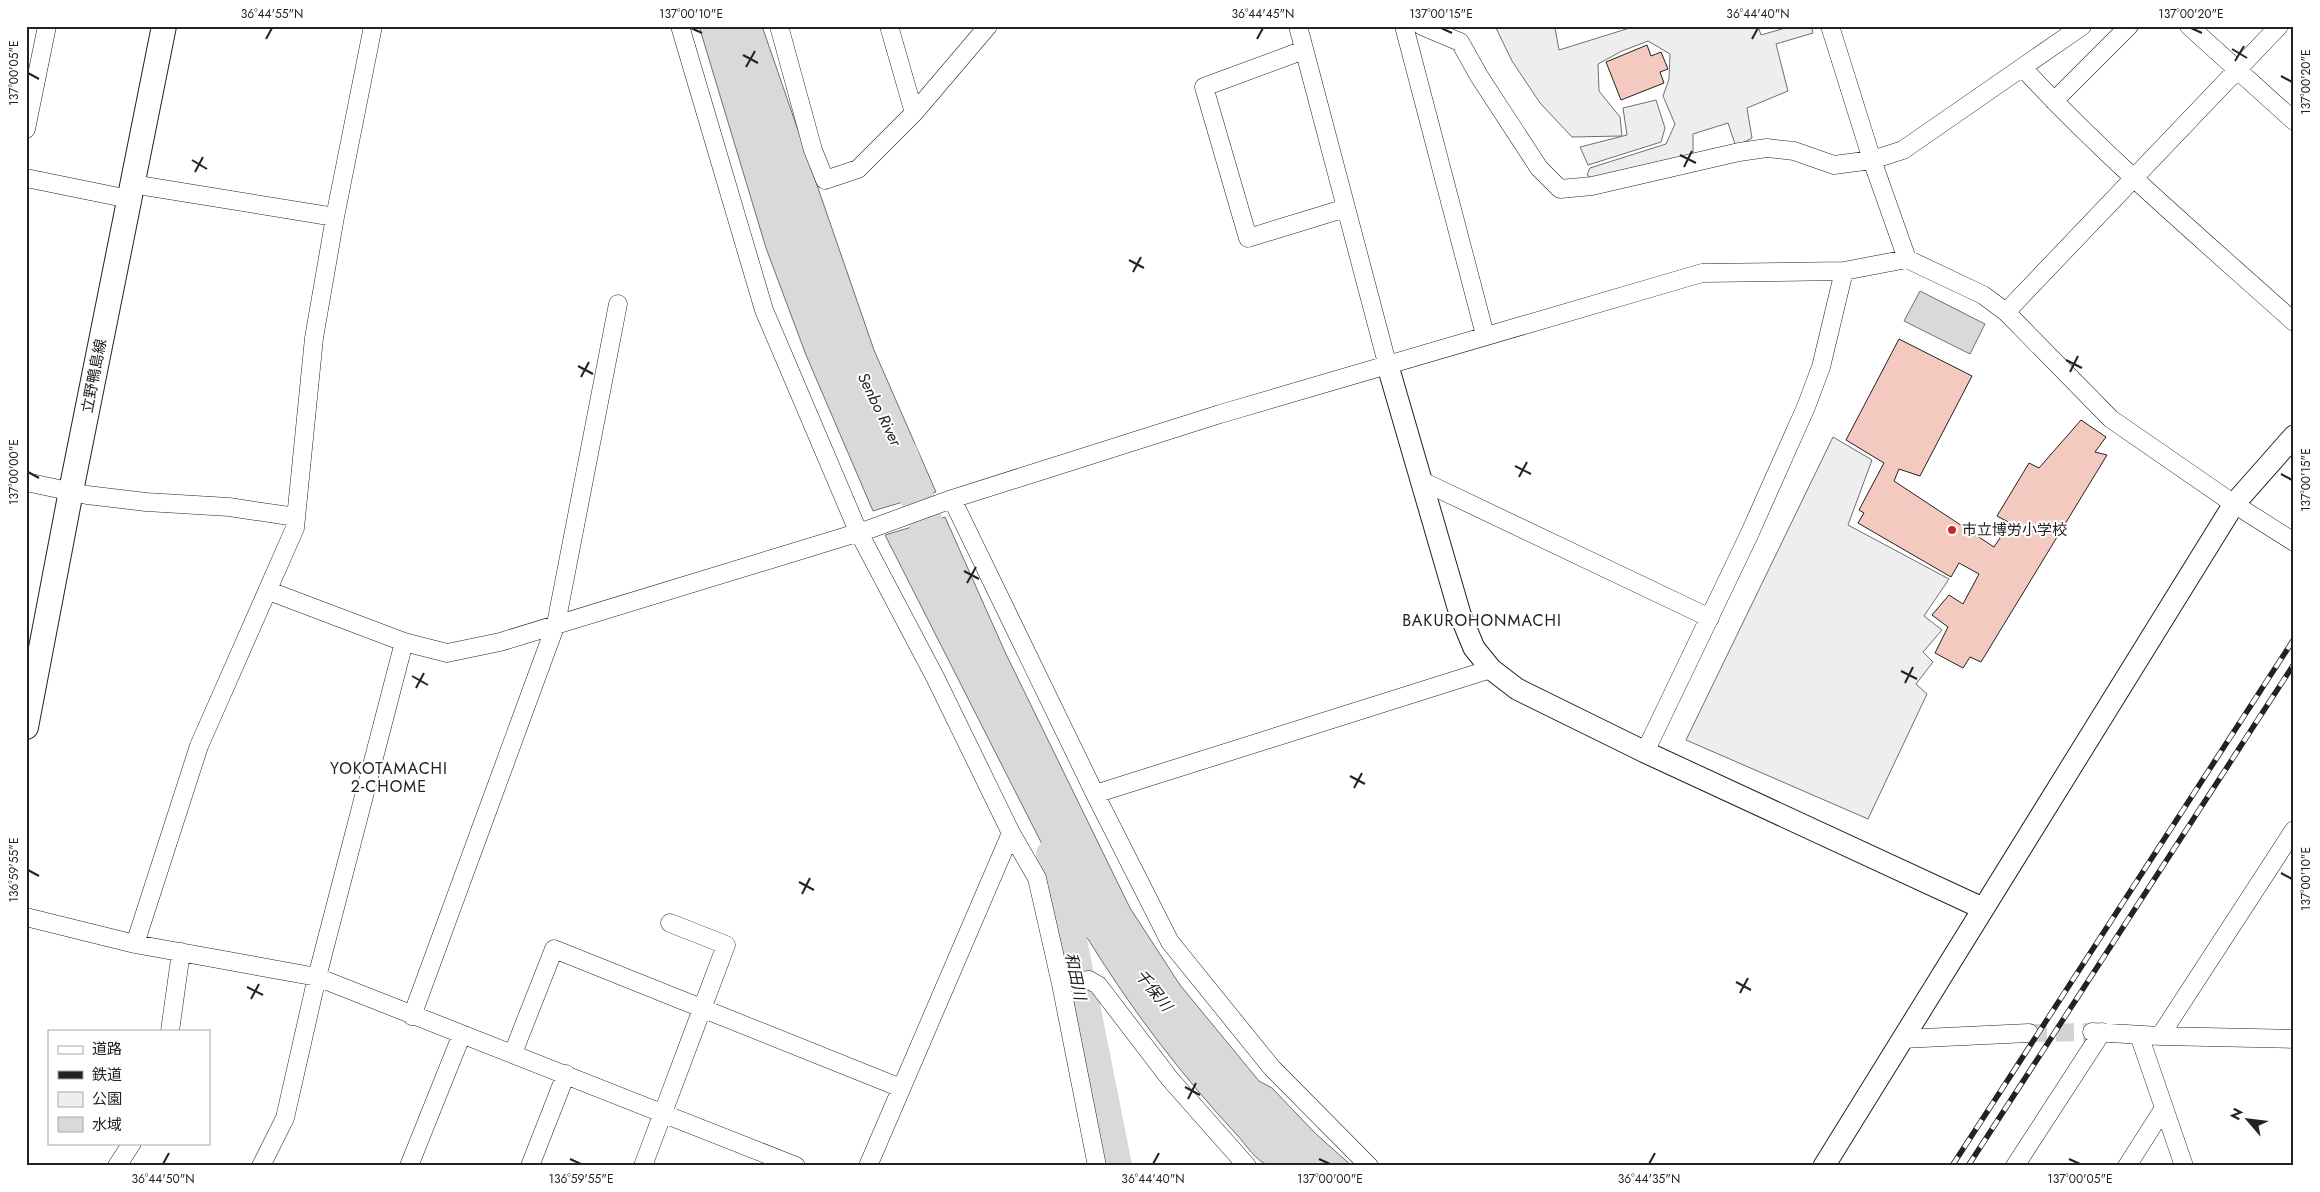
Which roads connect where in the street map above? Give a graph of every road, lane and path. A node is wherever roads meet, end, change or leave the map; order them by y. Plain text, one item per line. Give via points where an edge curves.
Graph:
1 (47, 26) edge
2 (164, 26) edge
3 (373, 26) edge
4 (680, 26) edge
5 (779, 26) edge
6 (889, 26) edge
7 (988, 26) edge
8 (1298, 26) edge
9 (1404, 26) edge
10 (1422, 26) edge
11 (1830, 26) edge
12 (2082, 26) edge
13 (2129, 26) edge
14 (2189, 26) edge
15 (2279, 26) edge
16 (1304, 50) junction
17 (2023, 68) junction
18 (2238, 69) junction
19 (2054, 101) junction
20 (914, 113) junction
21 (2294, 122) edge
22 (26, 129) edge
23 (1872, 160) junction
24 (26, 178) edge
25 (2134, 179) junction
26 (131, 191) junction
27 (1346, 208) junction
28 (335, 217) junction
29 (1907, 259) junction
30 (1844, 271) junction
31 (618, 304) dead end
32 (2006, 312) junction
33 (2294, 322) edge
34 (1485, 335) junction
35 (1387, 363) junction
36 (2294, 436) edge
37 (1422, 481) junction
38 (26, 482) edge
39 (71, 491) junction
40 (949, 500) junction
41 (2234, 504) junction
42 (296, 517) junction
43 (864, 530) junction
44 (2294, 542) edge
45 (269, 591) junction
46 (1710, 618) junction
47 (556, 624) junction
48 (404, 642) junction
49 (1491, 669) junction
50 (26, 727) edge
51 (1645, 752) junction
52 (1095, 794) junction
53 (2294, 830) edge
54 (1011, 833) junction
55 (1982, 908) junction
56 (26, 917) edge
57 (670, 923) dead end
58 (135, 944) junction
59 (181, 952) junction
60 (317, 977) junction
61 (1065, 983) junction
62 (702, 1008) junction
63 (412, 1016) junction
64 (170, 1030) edge
65 (462, 1034) junction
66 (2029, 1034) tunnel mouth
67 (2139, 1035) junction
68 (2160, 1036) junction
69 (2294, 1039) edge
70 (1902, 1040) junction
71 (513, 1053) junction
72 (566, 1074) junction
73 (901, 1088) junction
74 (2164, 1108) junction
75 (664, 1113) junction
76 (131, 1144) edge
77 (755, 1158) edge
78 (117, 1166) edge
79 (261, 1166) edge
80 (409, 1166) edge
81 (530, 1166) edge
82 (643, 1166) edge
83 (796, 1166) edge
84 (868, 1166) edge
85 (1097, 1166) edge
86 (1247, 1166) edge
87 (1369, 1166) edge
88 (1824, 1166) edge
89 (2015, 1166) edge
90 (2127, 1166) edge
91 (2184, 1166) edge

1 - 22 street
2 - 26 main road, 立野鴨島線
3 - 28 street
4 - 43 street via 764,310
5 - 20 street via 813,150 825,180 858,168
6 - 20 street
7 - 20 street
8 - 16 street
9 - 34 street
10 - 23 street via 1460,42 1539,168 1560,189 1592,186 1767,148 1794,151 1834,165
11 - 23 street
12 - 17 street
13 - 19 street
14 - 18 street
15 - 18 street
16 - 27 street
16 - 27 street via 1204,87 1248,238
17 - 19 street
17 - 23 street via 1903,150
18 - 21 street
18 - 25 street
19 - 25 street
23 - 29 street
24 - 26 street
25 - 32 street
25 - 33 street
26 - 28 street
26 - 39 main road, 立野鴨島線
27 - 35 street
28 - 42 street via 314,338
29 - 30 street
29 - 32 street via 1983,295
30 - 34 street via 1702,273
30 - 46 street via 1821,367
31 - 47 street
32 - 41 street via 2111,419
34 - 35 street
35 - 37 street
35 - 40 street
36 - 41 street
37 - 46 street
37 - 49 street via 1460,614 1474,648
38 - 39 street
39 - 42 street
39 - 50 main road, 立野鴨島線
40 - 43 street
40 - 52 street
41 - 44 street
41 - 55 street
42 - 45 street via 295,528
43 - 47 street
43 - 54 street
45 - 48 street
45 - 58 street via 199,746
46 - 51 street
47 - 48 street via 500,642 447,653
47 - 63 street
48 - 60 street
49 - 51 street via 1517,689
49 - 52 street
51 - 55 street
52 - 87 street via 1170,942 1272,1068
53 - 68 street
54 - 61 street via 1037,878
54 - 73 street
55 - 70 street
56 - 58 street
57 - 62 street via 726,945
58 - 59 street
59 - 60 street
59 - 64 street
60 - 63 street
60 - 79 street via 285,1118
61 - 85 street
61 - 86 street via 1089,980 1098,984 1170,1079
62 - 71 street via 554,949
62 - 73 street
62 - 75 street
63 - 65 street
65 - 71 street
65 - 80 street
66 - 70 street
67 - 68 street
67 - 74 street
67 - 89 street via 2097,1032
68 - 69 street
70 - 88 street
71 - 72 street
72 - 75 street
72 - 81 street
73 - 84 street
74 - 90 street
74 - 91 street
75 - 77 street
75 - 82 street
76 - 78 street
77 - 83 street

